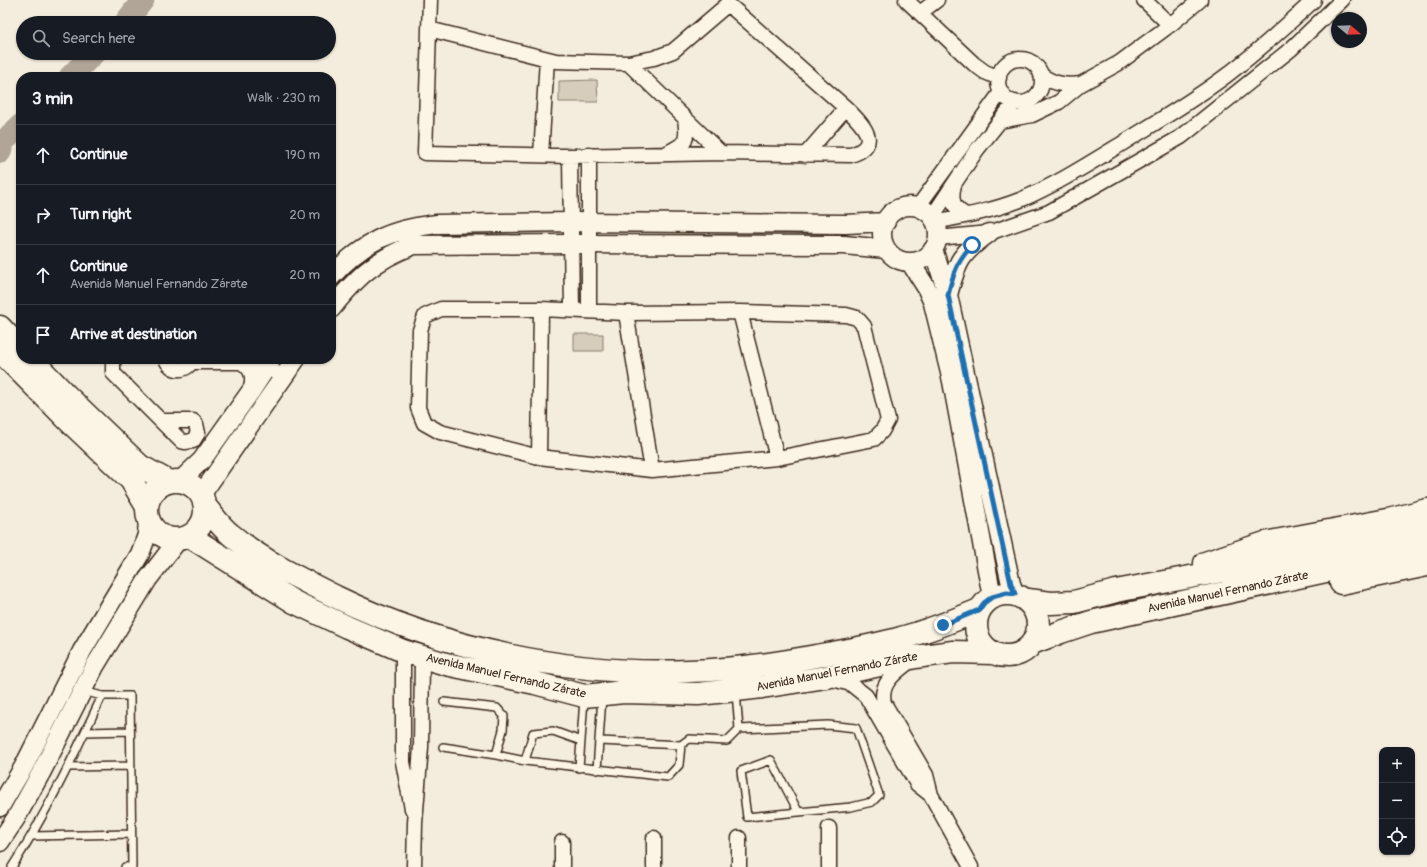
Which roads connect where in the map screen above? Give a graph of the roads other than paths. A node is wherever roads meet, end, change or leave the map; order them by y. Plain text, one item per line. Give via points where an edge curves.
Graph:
1 (430, 0) edge
2 (906, 0) edge
3 (937, 0) edge
4 (1144, 0) edge
5 (1200, 0) edge
6 (1314, 0) edge
7 (1342, 0) edge
8 (920, 13) junction
9 (1170, 25) junction
10 (429, 30) junction
11 (547, 59) junction
12 (628, 63) junction
13 (1041, 75) junction
14 (999, 78) junction
15 (1081, 84) junction
16 (1001, 92) junction
17 (1021, 102) junction
18 (846, 108) junction
19 (1046, 109) junction
20 (685, 118) junction
21 (1000, 121) junction
22 (721, 153) junction
23 (664, 154) junction
24 (541, 155) junction
25 (589, 155) junction
26 (805, 155) junction
27 (570, 156) junction
28 (955, 156) junction
29 (967, 165) junction
30 (954, 184) junction
31 (966, 215) junction
32 (571, 222) junction
33 (589, 222) junction
34 (886, 222) junction
35 (931, 227) junction
36 (989, 233) junction
37 (571, 244) junction
38 (589, 244) junction
39 (886, 249) junction
40 (910, 262) junction
41 (342, 274) edge
42 (336, 294) edge
43 (948, 295) junction
44 (541, 309) junction
45 (572, 310) junction
46 (589, 311) junction
47 (740, 312) junction
48 (626, 313) junction
49 (0, 327) edge
50 (16, 344) edge
51 (0, 351) edge
52 (36, 364) edge
53 (113, 364) edge
54 (168, 364) edge
55 (190, 364) edge
56 (244, 364) edge
57 (264, 364) edge
58 (267, 364) edge
59 (293, 364) edge
60 (284, 378) junction
61 (251, 391) junction
62 (162, 421) dead end
63 (539, 457) junction
64 (777, 458) junction
65 (652, 470) junction
66 (175, 482) junction
67 (203, 501) junction
68 (1427, 510) edge
69 (148, 513) junction
70 (184, 538) junction
71 (1417, 542) edge
72 (1427, 565) edge
73 (1116, 591) junction
74 (1021, 597) junction
75 (985, 604) junction
76 (1122, 615) junction
77 (1032, 643) junction
78 (992, 653) junction
79 (413, 654) junction
80 (915, 657) junction
81 (826, 677) junction
82 (736, 690) junction
83 (82, 691) junction
84 (593, 695) junction
85 (102, 696) junction
86 (876, 700) junction
87 (444, 702) dead end
88 (739, 729) junction
89 (130, 731) junction
90 (85, 732) junction
91 (600, 740) junction
92 (581, 741) junction
93 (681, 745) junction
94 (443, 747) dead end
95 (496, 755) junction
96 (525, 762) junction
97 (130, 766) junction
98 (68, 767) junction
99 (579, 768) junction
100 (597, 770) junction
101 (0, 807) edge
102 (798, 811) junction
103 (415, 823) junction
104 (829, 828) dead end
105 (131, 834) junction
106 (32, 836) junction
107 (654, 838) dead end
108 (739, 838) dead end
109 (0, 842) edge
110 (562, 842) dead end
111 (12, 867) edge
112 (125, 867) edge
113 (414, 867) edge
114 (562, 867) edge
115 (654, 867) edge
116 (739, 867) edge
117 (829, 867) edge
118 (971, 867) edge

1 - 10 street
2 - 8 street
3 - 8 street
4 - 9 street
5 - 9 street
6 - 31 street via 1226,75 1072,174 1020,200
7 - 36 street via 1291,49 1181,137 1048,212
8 - 14 street via 974,64
9 - 15 street via 1119,63
10 - 11 street
10 - 24 street via 425,153
11 - 12 street
11 - 24 street
12 - 18 street via 673,51 728,4
12 - 20 street
13 - 14 street via 1033,64 1021,59 1004,66
13 - 15 street via 1060,84
13 - 17 street via 1042,81 1037,94 1032,99
14 - 16 street
15 - 19 street
16 - 17 street via 1010,100
16 - 28 street
17 - 19 street
17 - 21 street
18 - 26 street
18 - 26 street via 864,126 866,145 860,152 851,155
19 - 21 street via 1032,115
20 - 22 street
20 - 23 street via 686,140
21 - 29 street
22 - 23 street
22 - 26 street
23 - 25 street
24 - 27 street
25 - 27 street
25 - 33 street
27 - 32 street
28 - 29 street
28 - 35 street
29 - 30 street
30 - 31 street via 951,193 953,203 958,211
30 - 35 street
31 - 35 street
32 - 33 street
32 - 37 street
32 - 41 street via 417,226 380,237 362,248
33 - 34 street
33 - 38 street
34 - 35 street via 891,214 908,207
34 - 39 street via 883,231
35 - 36 street
35 - 40 street via 927,256 919,261
35 - 43 street
36 - 43 street via 961,257
37 - 38 street
37 - 41 street via 414,245 394,252 378,262
37 - 45 street
38 - 39 street via 844,245
38 - 46 street
39 - 40 street via 892,256
40 - 75 street via 926,287 932,303 950,374
41 - 42 street
43 - 74 street via 1011,584
44 - 45 street
44 - 63 street
44 - 63 street via 441,309 425,316 420,330 418,408 424,423 440,432
45 - 46 street
46 - 48 street
47 - 48 street
47 - 64 street
47 - 64 street via 846,315 857,318 864,326 888,420 874,439
48 - 65 street
49 - 50 main road
51 - 69 main road via 131,480
52 - 66 main road via 140,466
53 - 62 street via 114,373
54 - 55 street via 177,370 186,368
56 - 61 street via 251,372
57 - 61 street
58 - 60 street
59 - 60 street
60 - 67 street
61 - 66 street via 202,460
63 - 65 street
64 - 65 street
66 - 67 main road via 188,484
66 - 69 main road via 154,491 149,499
67 - 70 main road via 202,524
67 - 75 main road, Avenida Manuel Fernando Zárate via 228,532 252,550 314,586 357,607 415,630 469,646 543,662 619,671 689,671 771,664 900,639 943,625
68 - 73 main road via 1393,520 1265,543
69 - 70 main road via 153,528 160,535 168,539
69 - 101 street via 147,535 132,568 82,651 24,766
70 - 79 main road, Avenida Manuel Fernando Zárate via 294,602
70 - 83 street via 148,579 94,666
71 - 73 main road, Avenida Manuel Fernando Zárate
71 - 76 main road, Avenida Manuel Fernando Zárate
72 - 76 main road via 1303,591
73 - 74 main road, Avenida Manuel Fernando Zárate via 1074,602 1051,603
74 - 75 main road via 1007,593
74 - 77 main road via 1034,608 1037,617 1038,626
75 - 78 main road via 976,620 976,630 979,640
76 - 77 main road, Avenida Manuel Fernando Zárate via 1091,622
77 - 78 main road via 1026,650 1010,656
78 - 80 main road, Avenida Manuel Fernando Zárate via 953,652
79 - 84 main road, Avenida Manuel Fernando Zárate via 446,664
79 - 103 street via 421,754
79 - 103 street via 403,762
80 - 81 main road, Avenida Manuel Fernando Zárate
80 - 86 street via 884,685
81 - 82 main road, Avenida Manuel Fernando Zárate
81 - 86 street via 851,684
82 - 84 main road, Avenida Manuel Fernando Zárate via 698,694 624,692
82 - 88 lane
83 - 85 lane
83 - 109 street via 41,773
84 - 91 lane
84 - 92 lane
85 - 89 lane via 130,696
85 - 90 lane
86 - 118 street via 884,702 926,775 931,795
87 - 95 lane via 497,708 504,716
88 - 93 lane via 727,741 690,739
88 - 102 lane via 828,725 856,728 879,794 872,802 851,807
89 - 90 lane
89 - 97 lane
90 - 98 lane
91 - 93 lane
91 - 100 lane
92 - 96 lane via 553,731 533,733
92 - 99 lane
93 - 100 lane via 679,765 668,777
94 - 95 lane
95 - 96 lane
96 - 99 lane
97 - 98 lane
97 - 105 lane
98 - 106 lane
99 - 100 lane
102 - 102 lane via 771,760 742,771 747,817
103 - 113 street
104 - 117 street
105 - 106 lane
105 - 112 lane via 132,867
106 - 111 lane
107 - 115 street
108 - 116 street
110 - 114 street

